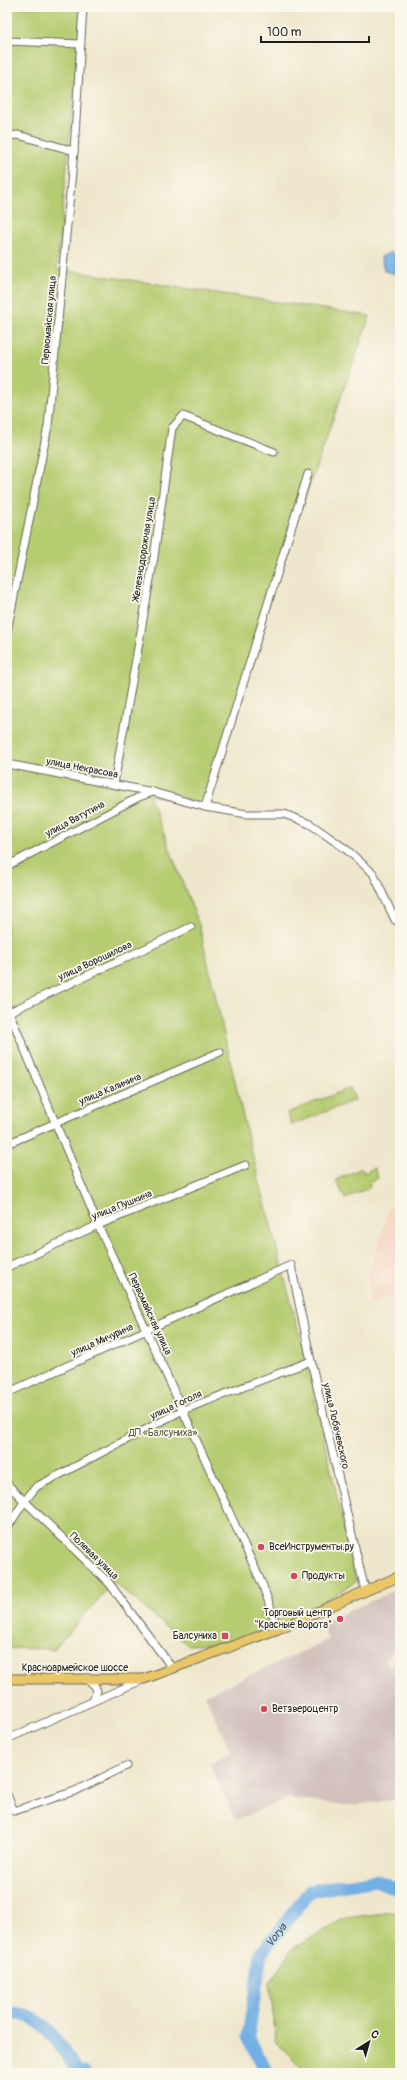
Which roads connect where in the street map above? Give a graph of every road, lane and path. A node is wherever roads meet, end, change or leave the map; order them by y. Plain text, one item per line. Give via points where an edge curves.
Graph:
1 (83, 7) edge
2 (7, 41) edge
3 (81, 44) junction
4 (7, 136) edge
5 (74, 152) junction
6 (274, 452) dead end
7 (308, 474) dead end
8 (7, 631) edge
9 (7, 764) edge
10 (114, 784) junction
11 (153, 792) junction
12 (205, 807) junction
13 (7, 866) edge
14 (400, 922) edge
15 (191, 927) dead end
16 (8, 1010) edge
17 (220, 1052) dead end
18 (57, 1122) junction
19 (7, 1144) edge
20 (246, 1165) dead end
21 (98, 1225) junction
22 (291, 1265) joint
23 (7, 1267) edge
24 (147, 1331) junction
25 (311, 1361) junction
26 (7, 1394) edge
27 (183, 1410) junction
28 (7, 1484) edge
29 (24, 1502) junction
30 (7, 1528) edge
31 (400, 1576) edge
32 (365, 1590) junction
33 (278, 1629) junction
34 (173, 1669) junction
35 (86, 1678) junction
36 (7, 1679) edge
37 (144, 1679) junction
38 (93, 1700) junction
39 (7, 1739) edge
40 (126, 1766) dead end
41 (7, 1795) edge

1 - 3 street, Первомайская улица
2 - 3 street
3 - 5 street, Первомайская улица
4 - 5 street via 18,136
5 - 8 street, Первомайская улица via 48,426
6 - 10 street, Железнодорожная улица via 183,416 172,428 154,557
7 - 12 street
9 - 10 street, улица Некрасова
10 - 11 street, улица Некрасова
11 - 12 street, улица Некрасова
11 - 13 street, улица Ватутина via 138,797
12 - 14 street, улица Некрасова via 246,814 284,814 310,824 348,850 372,873 395,920
15 - 16 street, улица Ворошилова
16 - 18 street, Первомайская улица
17 - 18 street, улица Калинина
18 - 19 street, улица Калинина
18 - 21 street, Первомайская улица
20 - 21 street, улица Пушкина
21 - 23 street, улица Пушкина
21 - 24 street, Первомайская улица
22 - 24 street, улица Мичурина
22 - 25 street, улица Лобачевского
24 - 26 street, улица Мичурина
24 - 27 street, Первомайская улица
25 - 27 street, улица Гоголя
25 - 32 street, улица Лобачевского
27 - 29 street, улица Гоголя via 36,1487
27 - 33 street, Первомайская улица via 263,1586
28 - 29 street, Полевая улица
29 - 30 street, улица Гоголя
29 - 34 street, Полевая улица via 109,1582
31 - 32 main road
32 - 33 main road
33 - 34 main road
34 - 37 main road
35 - 36 main road, Красноармейское шоссе
35 - 37 main road, Красноармейское шоссе
35 - 38 street via 97,1691
37 - 38 street
38 - 39 street
40 - 41 street via 75,1791 14,1810

